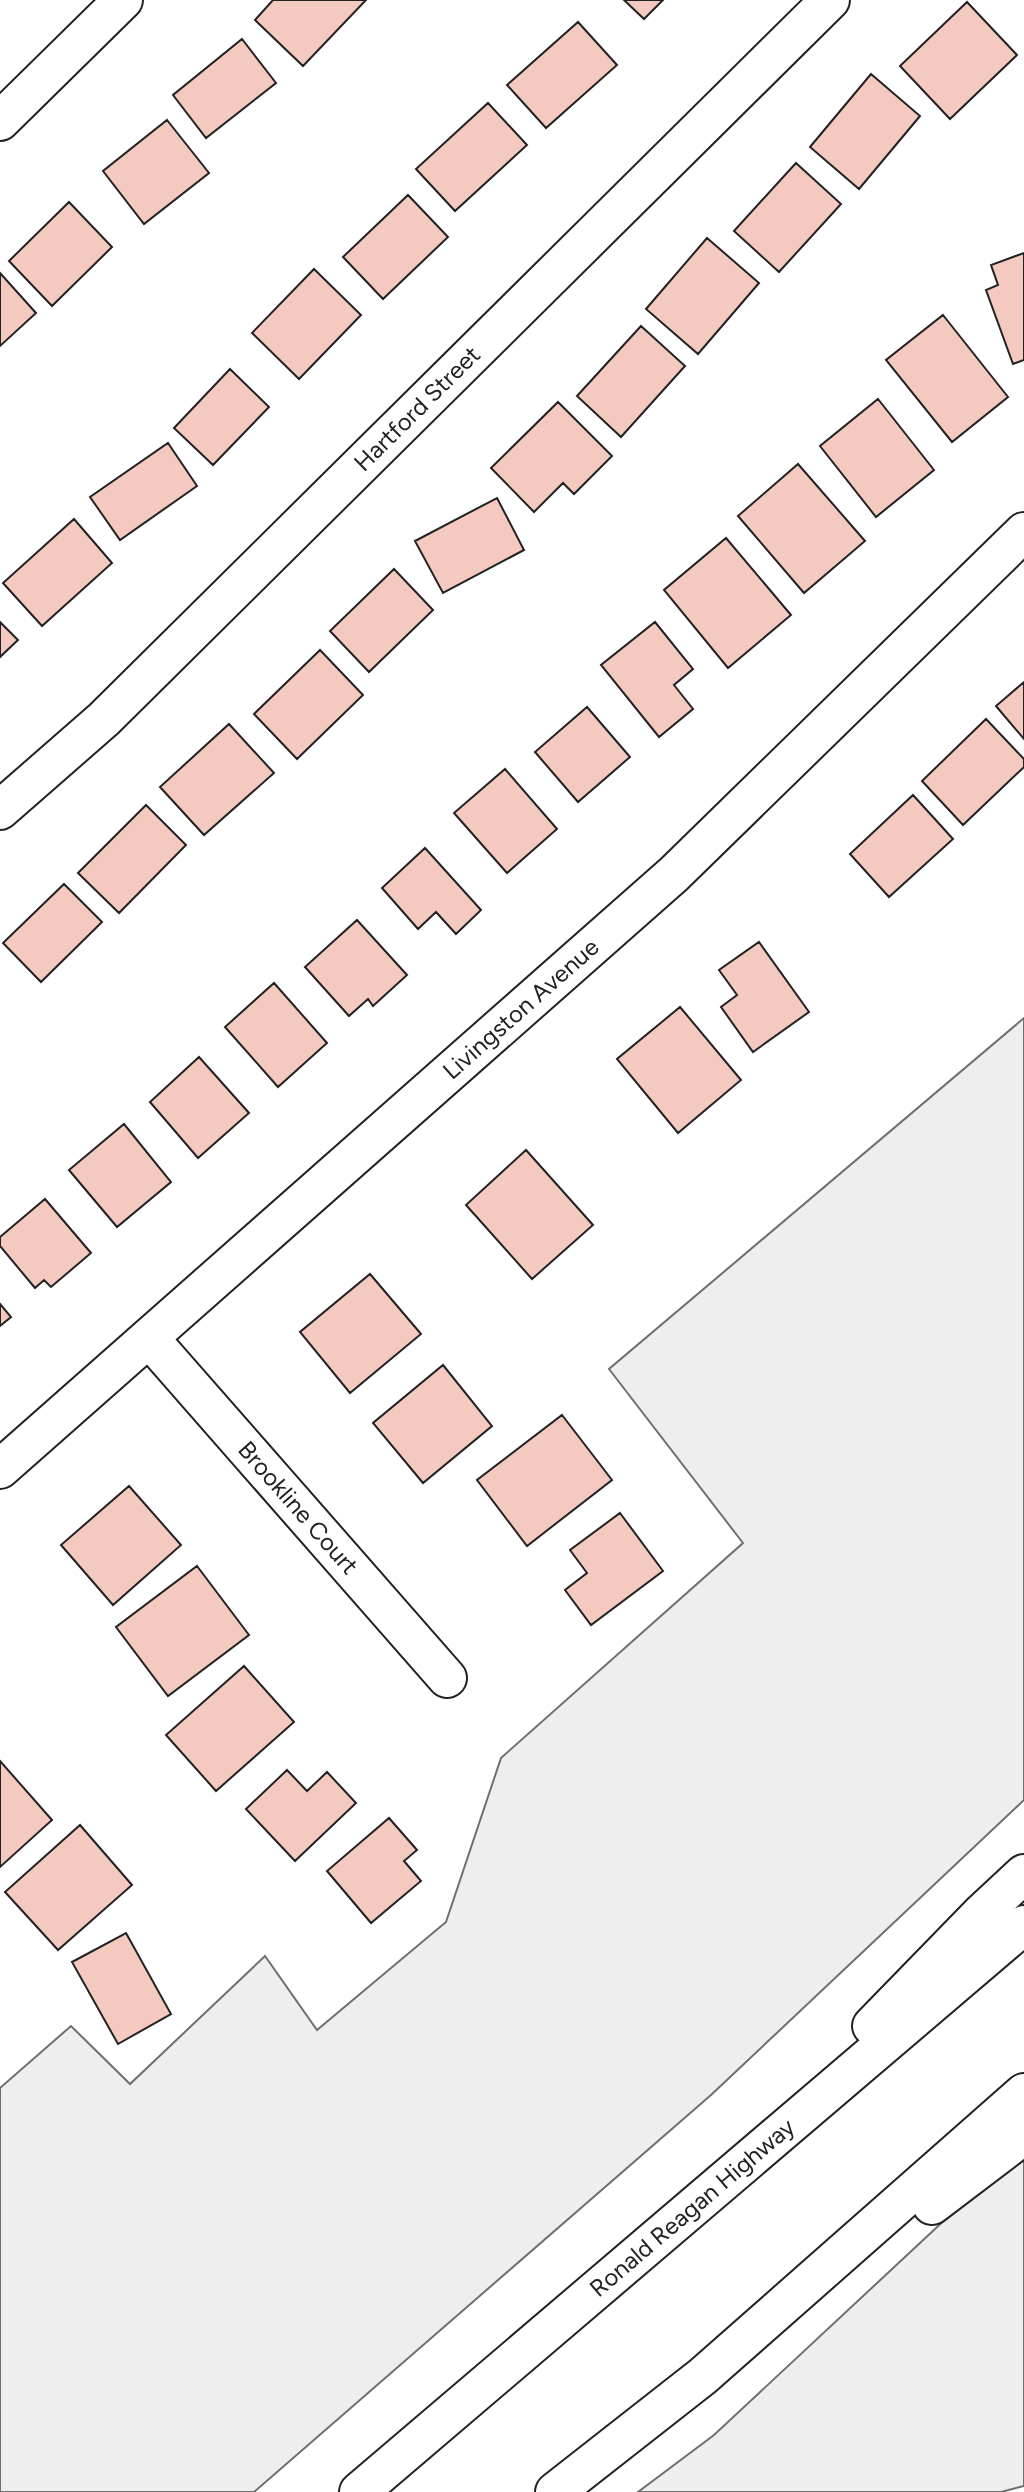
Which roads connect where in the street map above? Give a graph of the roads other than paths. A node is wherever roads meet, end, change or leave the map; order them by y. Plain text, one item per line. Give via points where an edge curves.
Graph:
1 (123, 0) edge
2 (830, 0) edge
3 (0, 121) edge
4 (1024, 532) edge
5 (0, 810) edge
6 (149, 1338) junction
7 (0, 1469) edge
8 (447, 1678) dead end
9 (1024, 1874) edge
10 (1024, 1925) edge
11 (1024, 2093) edge
12 (1024, 2135) edge
13 (695, 2206) junction
14 (703, 2376) junction
15 (359, 2492) edge
16 (555, 2492) edge

1 - 3 main road
2 - 5 main road, Hartford Street via 103,719
4 - 6 main road, Livingston Avenue via 674,874
6 - 7 main road, Livingston Avenue
6 - 8 main road, Brookline Court
9 - 13 main road
10 - 13 main road, Ronald Reagan Highway
11 - 14 main road
12 - 14 main road
13 - 15 main road, Ronald Reagan Highway
14 - 16 main road

